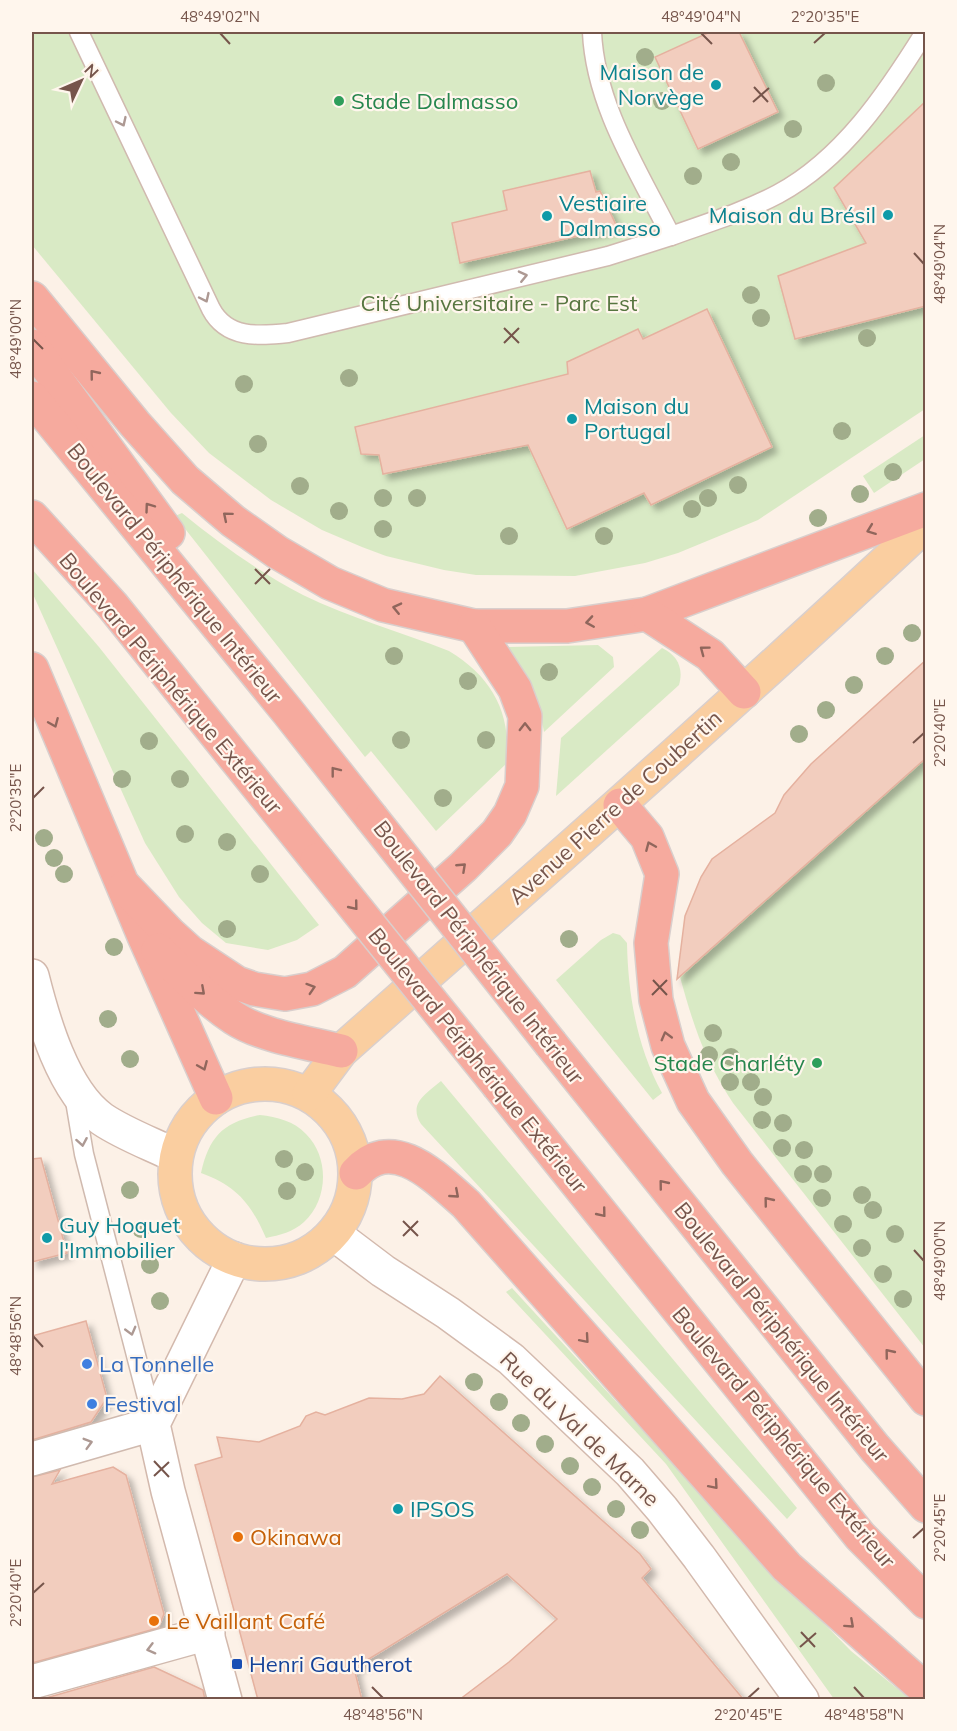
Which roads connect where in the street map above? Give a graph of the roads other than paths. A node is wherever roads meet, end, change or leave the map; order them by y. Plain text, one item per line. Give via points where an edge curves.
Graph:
1 (79, 32) edge
2 (592, 32) edge
3 (925, 32) edge
4 (671, 236) junction
5 (32, 297) edge
6 (32, 346) edge
7 (32, 399) edge
8 (926, 509) edge
9 (32, 517) edge
10 (926, 524) edge
11 (647, 614) junction
12 (474, 626) junction
13 (32, 669) edge
14 (744, 692) junction
15 (288, 712) junction
16 (620, 805) junction
17 (124, 887) junction
18 (144, 936) junction
19 (32, 976) edge
20 (340, 1051) junction
21 (72, 1084) junction
22 (309, 1094) junction
23 (216, 1098) junction
24 (176, 1156) junction
25 (356, 1173) junction
26 (334, 1234) junction
27 (234, 1259) junction
28 (926, 1399) edge
29 (153, 1424) junction
30 (32, 1459) edge
31 (926, 1506) edge
32 (926, 1602) edge
33 (208, 1633) junction
34 (32, 1682) edge
35 (926, 1690) edge
36 (225, 1700) edge
37 (802, 1700) edge

1 -> 4 lane via 215,318 232,331 288,333 608,256
2 - 4 lane via 599,80 608,107
3 - 4 lane via 869,114 837,150 807,175 750,208
12 -> 5 highway via 383,605 330,583 233,521 185,480 149,440
15 -> 6 highway via 182,552
7 - 15 highway, Boulevard Périphérique Intérieur
8 -> 11 highway
9 -> 32 highway, Boulevard Périphérique Extérieur, bridge via 112,605 860,1536
10 - 14 main road, Avenue Pierre de Coubertin
11 -> 12 highway via 567,626
14 -> 11 highway via 710,655
17 -> 12 highway via 190,952 237,983 285,994 312,988 345,972 496,833 510,814 522,786 525,716 515,689
13 -> 17 highway
14 - 16 main road, Avenue Pierre de Coubertin
31 -> 15 highway, Boulevard Périphérique Intérieur, bridge via 875,1448
16 - 20 main road, Avenue Pierre de Coubertin
28 -> 16 highway via 693,1101 668,1046 656,1000 651,943 662,874 646,837
17 - 18 highway
18 -> 20 highway via 235,1019 270,1033
18 -> 23 highway
19 - 21 main road via 51,1037
20 - 22 main road, Avenue Pierre de Coubertin
21 - 24 main road via 102,1119
21 -> 29 lane via 84,1154
22 - 23 main road via 269,1083 248,1084
22 - 25 main road via 331,1112 347,1134
23 - 24 main road via 194,1117
24 - 27 main road via 175,1182 180,1206 193,1229 211,1246
25 - 26 main road via 346,1216
25 -> 35 highway via 371,1159 392,1156 422,1168 466,1204 787,1567
26 - 27 main road via 312,1251 287,1262 260,1265
26 - 37 main road, Rue du Val de Marne via 511,1359 630,1472 699,1557
27 - 29 main road
30 -> 29 main road
29 - 33 main road
33 -> 34 main road
33 - 36 main road

